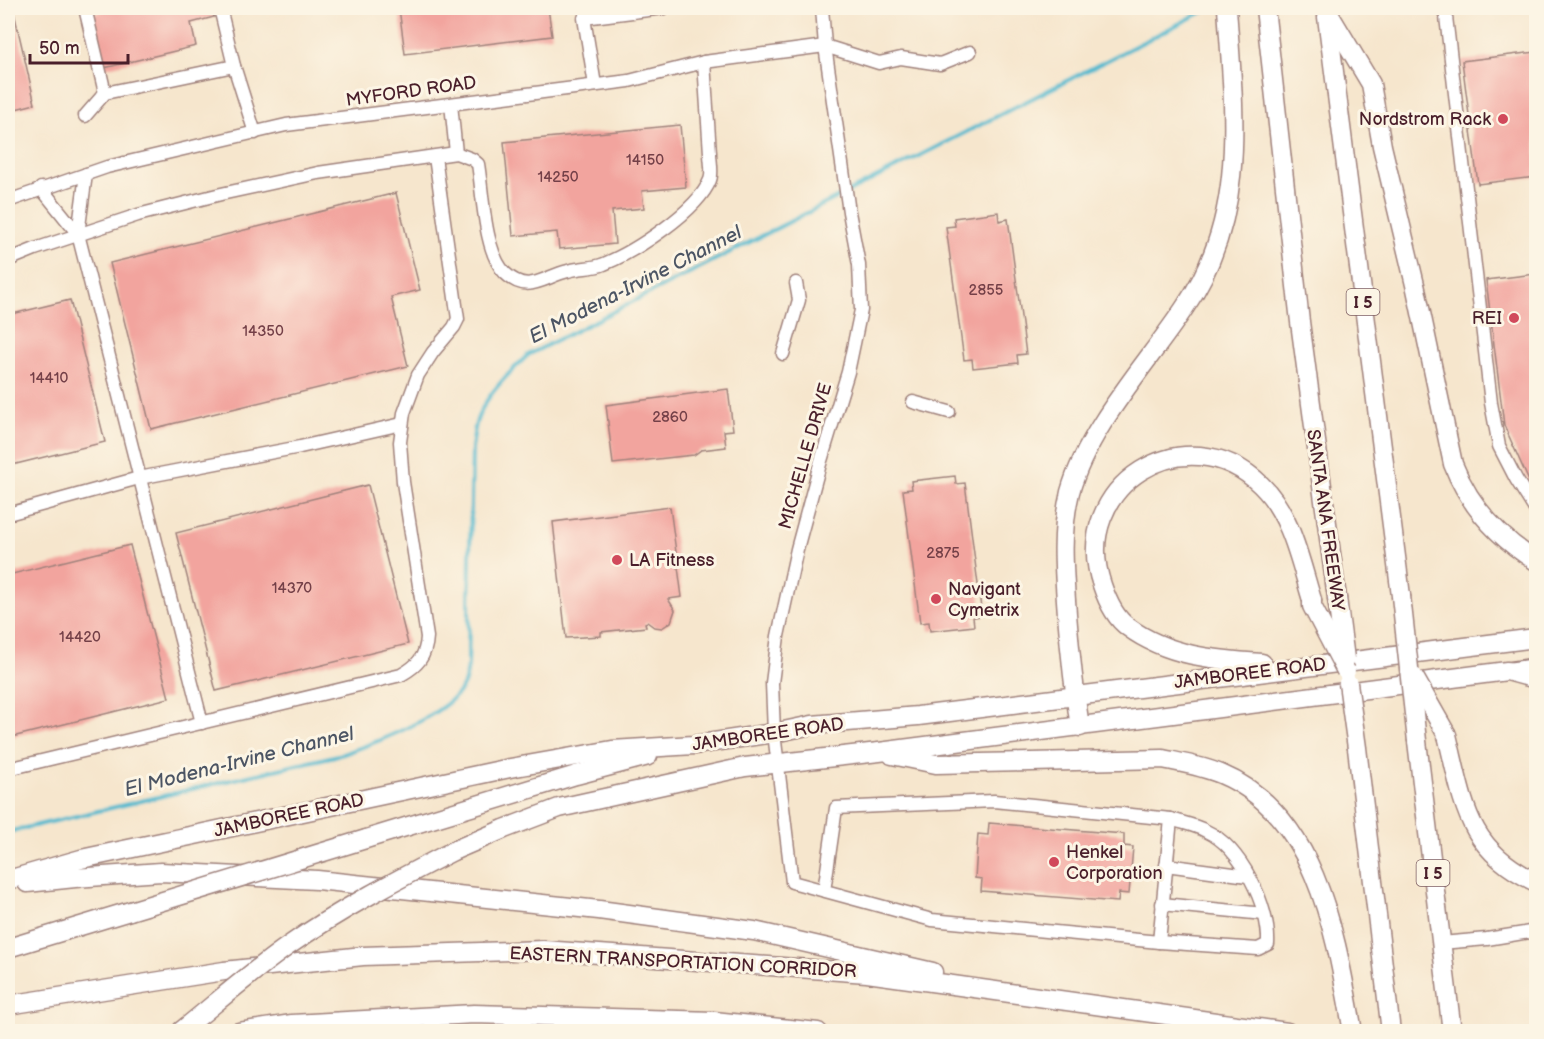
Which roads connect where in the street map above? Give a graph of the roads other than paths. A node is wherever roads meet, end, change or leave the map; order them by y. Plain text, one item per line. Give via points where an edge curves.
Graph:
1 (85, 8) edge
2 (220, 8) edge
3 (664, 8) edge
4 (822, 8) edge
5 (1227, 8) edge
6 (1264, 8) edge
7 (1326, 8) edge
8 (1445, 8) edge
9 (618, 11) edge
10 (581, 13) edge
11 (825, 46) junction
12 (970, 52) dead end
13 (704, 62) junction
14 (234, 66) junction
15 (595, 85) junction
16 (105, 93) junction
17 (451, 104) junction
18 (85, 116) dead end
19 (255, 133) junction
20 (456, 153) junction
21 (435, 157) junction
22 (86, 174) junction
23 (41, 188) junction
24 (8, 201) edge
25 (78, 234) junction
26 (8, 260) edge
27 (796, 283) dead end
28 (783, 354) dead end
29 (913, 402) dead end
30 (949, 412) dead end
31 (402, 424) junction
32 (139, 478) junction
33 (1536, 511) edge
34 (8, 514) edge
35 (1536, 561) edge
36 (1536, 638) edge
37 (1305, 666) junction
38 (1536, 667) edge
39 (1410, 668) junction
40 (1346, 671) junction
41 (1507, 671) junction
42 (1536, 679) edge
43 (1075, 696) junction
44 (202, 723) junction
45 (1080, 727) junction
46 (774, 733) junction
47 (694, 745) junction
48 (879, 752) junction
49 (778, 763) junction
50 (8, 769) edge
51 (1171, 819) junction
52 (1166, 865) junction
53 (1248, 876) junction
54 (8, 880) edge
55 (1536, 882) edge
56 (8, 886) edge
57 (824, 891) junction
58 (1162, 904) junction
59 (1264, 914) junction
60 (1536, 931) edge
61 (1159, 942) junction
62 (1441, 943) junction
63 (8, 948) edge
64 (989, 990) junction
65 (8, 1005) edge
66 (772, 1026) junction
67 (180, 1032) edge
68 (239, 1032) edge
69 (579, 1032) edge
70 (818, 1032) edge
71 (1287, 1032) edge
72 (1353, 1032) edge
73 (1392, 1032) edge
74 (1452, 1032) edge

1 - 16 street
2 - 14 street
3 - 9 street
4 - 11 street, MICHELLE DRIVE
5 - 43 highway via 1233,145 1224,225 1208,268 1187,305 1098,431 1081,463 1064,522 1062,551
6 - 40 highway, SANTA ANA FREEWAY, bridge via 1299,322
7 - 35 highway via 1371,84 1453,464 1461,486 1493,526
7 - 39 highway, I 5, bridge
8 - 33 street via 1491,403 1499,446
9 - 10 street
10 - 15 street
11 - 12 street via 879,63 901,58 940,63
11 - 13 street, MYFORD ROAD
11 - 46 street, MICHELLE DRIVE via 859,265 861,310 848,372 784,606 772,683
13 - 15 street, MYFORD ROAD
13 - 20 street via 711,179 700,196 670,224 602,265 568,271 534,284 520,284 497,263 490,247 478,164
14 - 16 street
14 - 19 street
15 - 17 street, MYFORD ROAD
16 - 18 street
17 - 19 street, MYFORD ROAD via 286,125
17 - 20 street
19 - 22 street, MYFORD ROAD
20 - 21 street
21 - 25 street via 318,173 138,215
21 - 31 street via 458,318 418,375
22 - 23 street, MYFORD ROAD
22 - 25 street
23 - 24 street, MYFORD ROAD
23 - 25 street
25 - 26 street
25 - 32 street
27 - 28 street via 799,300
29 - 30 street
31 - 32 street
31 - 44 street via 403,482 427,637 422,659 401,675
32 - 34 street
32 - 44 street
36 - 37 highway, JAMBOREE ROAD
37 - 40 highway, bridge via 1213,660 1165,647 1126,627 1106,598 1095,561 1101,518 1116,492 1137,473 1162,459 1214,457 1238,467 1262,486 1278,507 1290,531 1312,606
37 - 43 highway, JAMBOREE ROAD
38 - 41 main road, JAMBOREE ROAD
39 - 55 highway, bridge via 1447,735 1466,812 1478,835 1499,859
39 - 62 highway, I 5, bridge
40 - 73 highway, SANTA ANA FREEWAY, bridge
41 - 42 highway
41 - 45 highway, JAMBOREE ROAD
43 - 45 highway
43 - 46 highway, JAMBOREE ROAD
44 - 50 street
45 - 48 highway, JAMBOREE ROAD
46 - 47 highway, JAMBOREE ROAD
46 - 49 street, MICHELLE DRIVE
47 - 54 highway, JAMBOREE ROAD via 612,750 510,768 81,859
47 - 63 highway, bridge via 576,775
48 - 49 highway, JAMBOREE ROAD
48 - 72 highway via 936,764 1163,759 1223,775 1265,803 1284,822 1311,865 1324,903
49 - 57 street, MICHELLE DRIVE via 792,882
49 - 67 highway, JAMBOREE ROAD, bridge via 745,766 559,808 455,850 377,890 314,929
51 - 52 street
51 - 53 street via 1221,840
51 - 57 street via 994,801 836,808
52 - 53 street
52 - 58 street
53 - 59 street
56 - 64 highway via 161,872 339,882 754,931 927,970
57 - 61 street via 932,920
58 - 59 street
58 - 61 street
59 - 61 street via 1269,928 1268,944 1258,949
60 - 62 street
62 - 74 highway, I 5
64 - 65 highway, EASTERN TRANSPORTATION CORRIDOR via 867,973 543,950 363,956 212,973
64 - 71 highway, EASTERN TRANSPORTATION CORRIDOR
66 - 68 highway via 474,1014 292,1024
66 - 69 highway
66 - 70 highway

